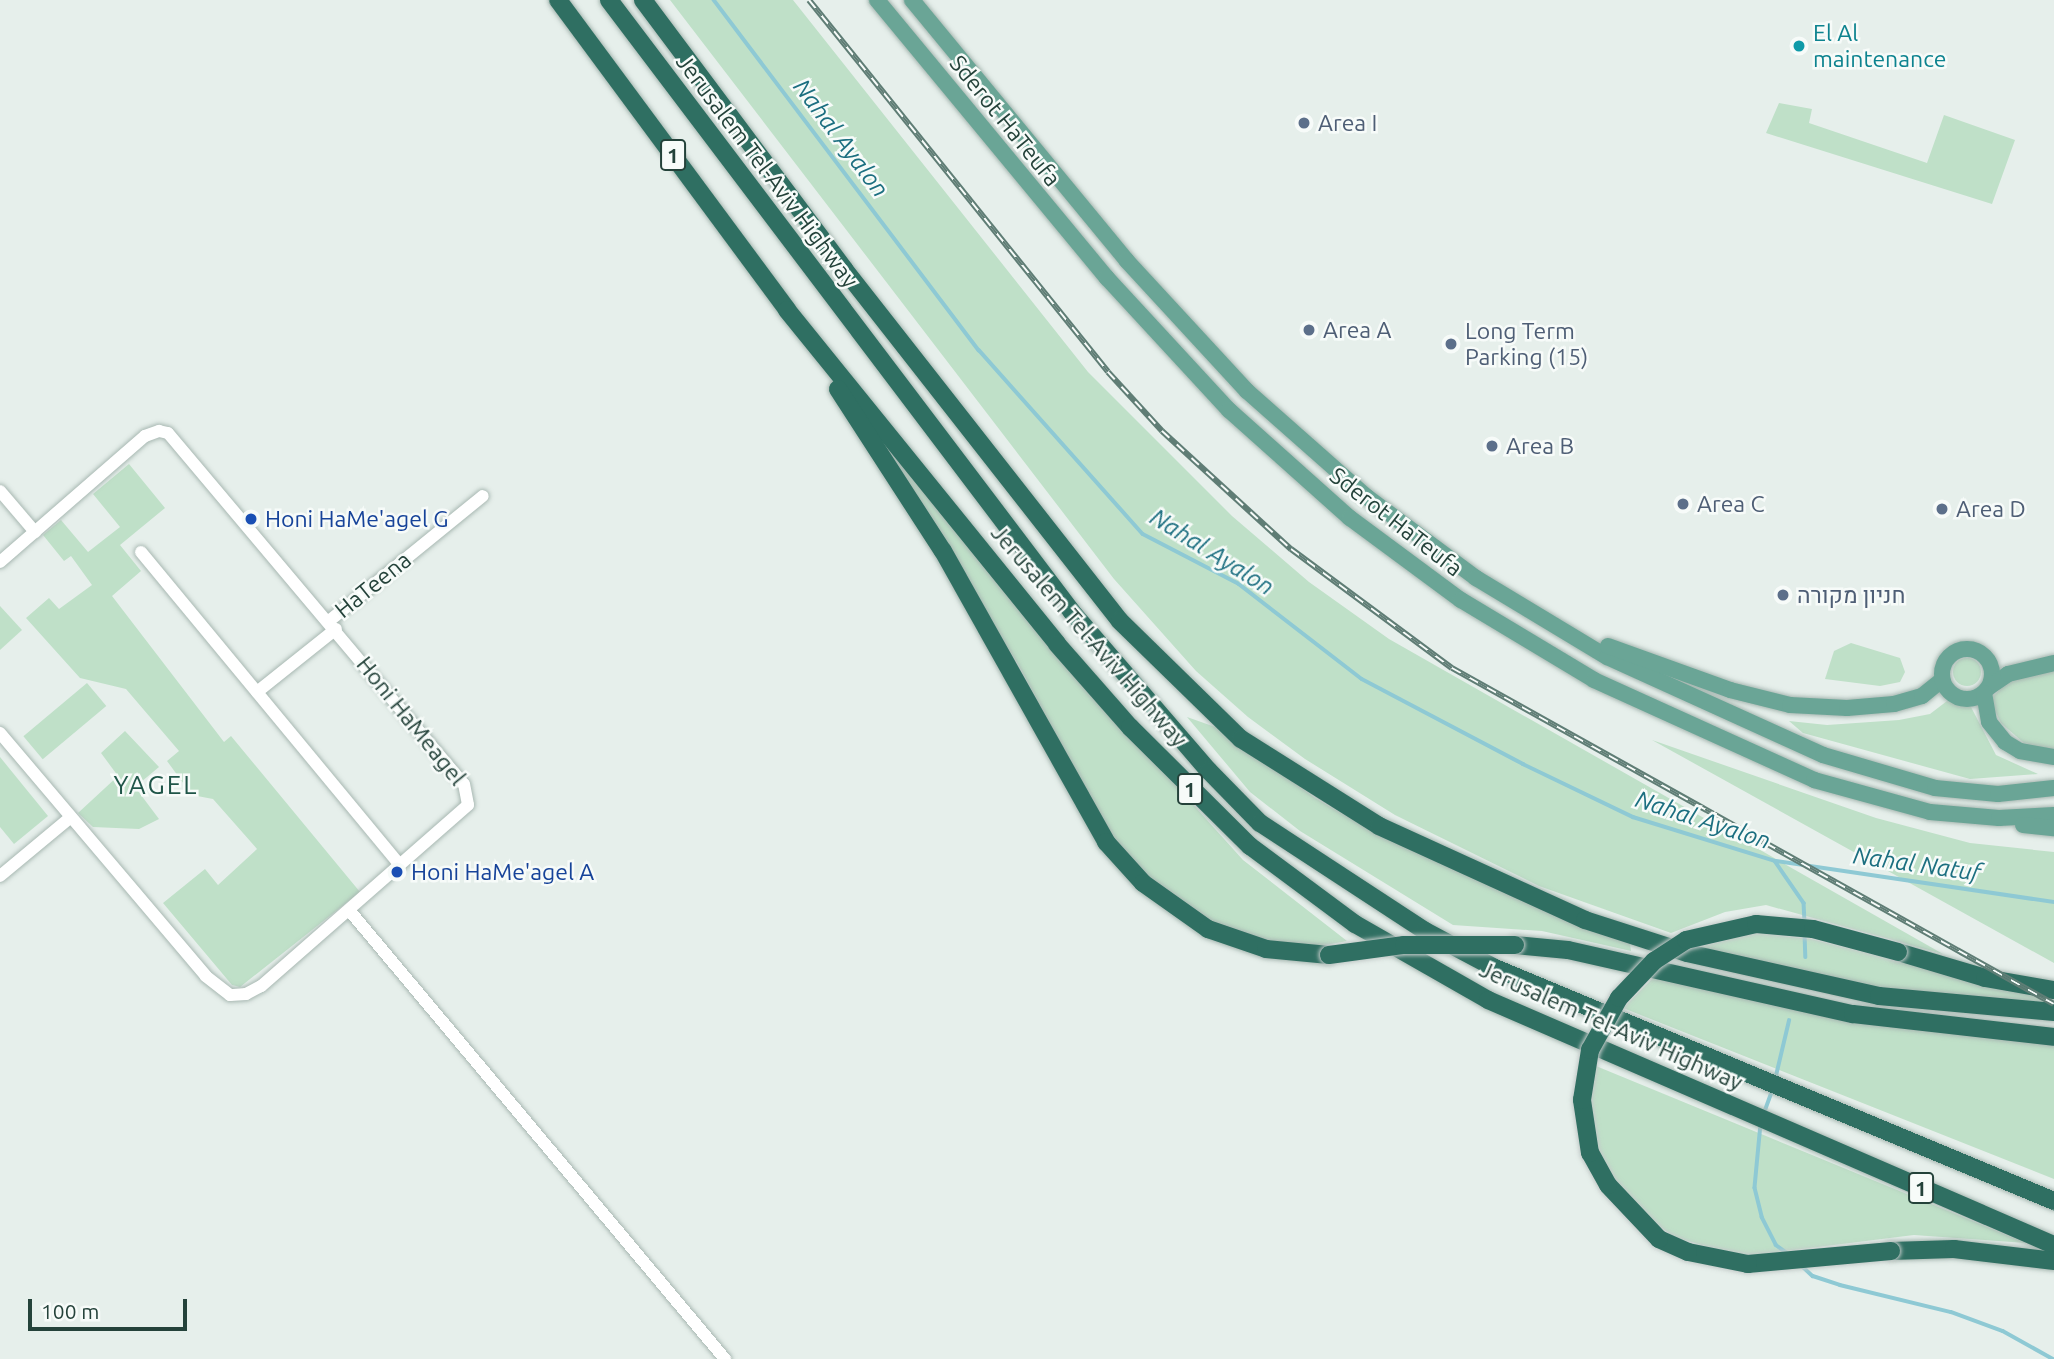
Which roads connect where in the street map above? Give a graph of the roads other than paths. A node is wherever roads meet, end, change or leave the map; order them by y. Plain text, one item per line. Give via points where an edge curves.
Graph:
1 (558, 0) edge
2 (609, 0) edge
3 (643, 0) edge
4 (877, 0) edge
5 (912, 0) edge
6 (787, 310) junction
7 (0, 491) edge
8 (483, 496) dead end
9 (34, 531) junction
10 (141, 552) dead end
11 (0, 562) edge
12 (1506, 597) junction
13 (332, 625) junction
14 (2054, 654) edge
15 (1985, 657) junction
16 (2054, 663) edge
17 (1942, 680) junction
18 (1986, 690) junction
19 (257, 692) junction
20 (0, 733) edge
21 (2054, 757) edge
22 (2054, 788) edge
23 (1930, 811) junction
24 (2054, 815) edge
25 (71, 817) junction
26 (2054, 828) edge
27 (400, 866) junction
28 (0, 876) edge
29 (349, 910) junction
30 (2054, 990) edge
31 (2054, 1012) edge
32 (2054, 1037) edge
33 (2054, 1201) edge
34 (2054, 1245) edge
35 (2054, 1261) edge
36 (725, 1359) edge

1 - 6 highway, Jerusalem Tel-Aviv Highway / 1
2 - 33 highway, Jerusalem Tel-Aviv Highway / 1 via 1072,612 1209,771 1261,823 1425,931 1495,968
3 - 31 highway via 844,269 1120,621 1241,739 1380,825 1585,920 1687,953 1879,996
4 - 23 main road, Sderot HaTeufa via 1148,326 1229,410 1350,518 1461,600 1594,680 1814,780
5 - 12 main road, Sderot HaTeufa via 1127,261 1247,391 1367,497
6 - 32 highway, bridge via 943,551 1106,842 1143,883 1208,929 1266,949 1329,955 1405,945 1568,950 1853,1014
6 - 34 highway, Jerusalem Tel-Aviv Highway / 1 via 1057,644 1130,727 1250,846 1355,924 1488,1000
7 - 9 street
8 - 13 street, HaTeena
9 - 11 street, Honi HaMeagel
9 - 13 street, Honi HaMeagel via 145,436 164,431
10 - 19 street
12 - 17 main road via 1621,652 1790,705 1847,708 1894,704 1922,696
12 - 22 main road, Sderot HaTeufa via 1607,657 1823,755 1935,788 1998,794
13 - 19 street, HaTeena
13 - 27 street, Honi HaMeagel via 467,791 464,811
14 - 15 main road via 2014,663
15 - 17 main road via 1973,650 1958,651 1943,665
15 - 18 main road via 1992,671
16 - 18 main road via 2008,674
17 - 18 main road via 1948,692 1961,699
18 - 21 main road via 1989,722 2005,742 2020,751
19 - 27 street
20 - 25 street, Honi HaMeagel
23 - 24 main road, Sderot HaTeufa via 1999,818
23 - 26 main road
25 - 28 street
25 - 29 street, Honi HaMeagel via 206,976 230,995 254,991
27 - 29 street, Honi HaMeagel
29 - 36 street
30 - 35 highway, bridge via 1985,978 1813,929 1737,925 1686,940 1654,961 1619,998 1590,1050 1582,1100 1590,1153 1608,1185 1659,1239 1688,1252 1748,1264 1954,1250

